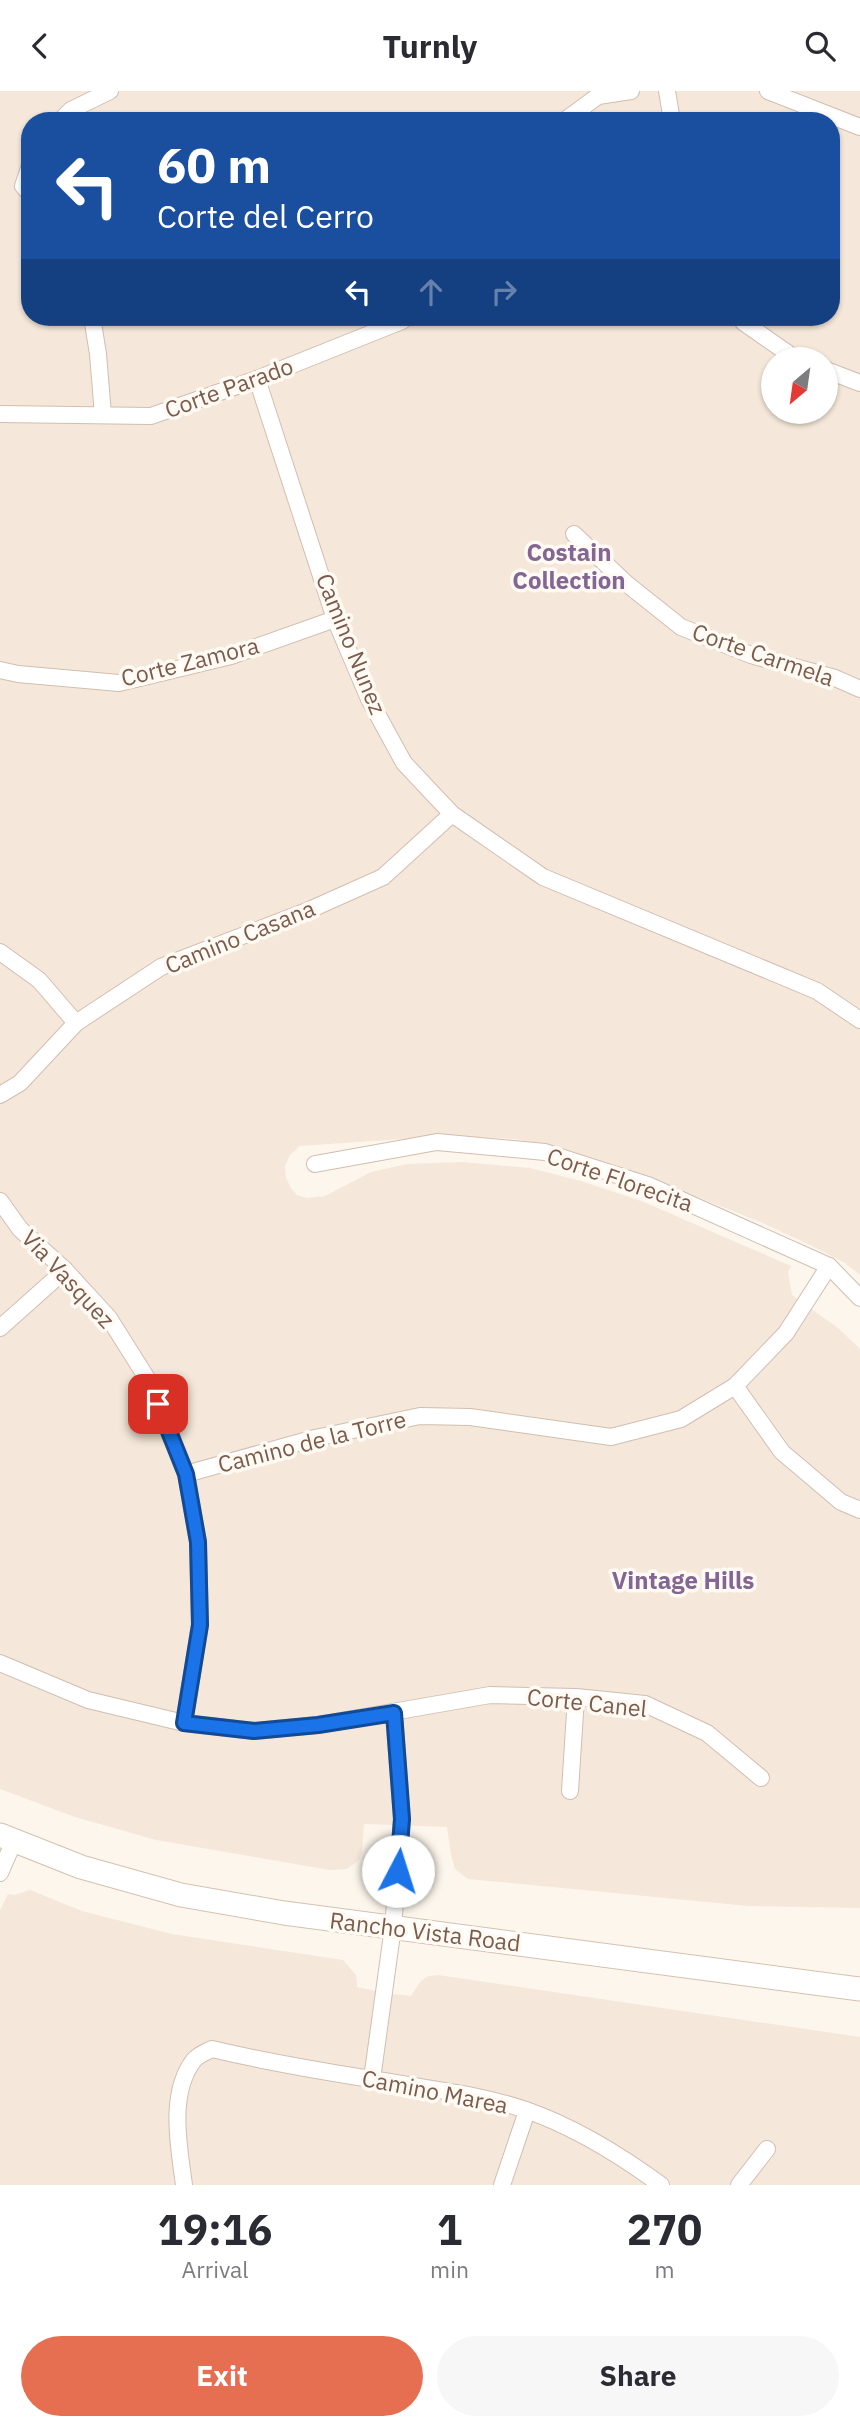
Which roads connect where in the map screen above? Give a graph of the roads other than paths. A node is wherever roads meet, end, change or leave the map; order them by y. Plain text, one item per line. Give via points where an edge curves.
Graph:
1 (110, 91) edge
2 (631, 91) edge
3 (667, 91) edge
4 (768, 91) edge
5 (69, 112) edge
6 (576, 112) edge
7 (670, 112) edge
8 (822, 112) edge
9 (840, 119) edge
10 (860, 127) edge
11 (93, 326) edge
12 (390, 326) edge
13 (749, 326) edge
14 (779, 347) edge
15 (838, 375) edge
16 (257, 379) junction
17 (860, 383) edge
18 (0, 414) edge
19 (103, 415) junction
20 (574, 534) dead end
21 (335, 619) junction
22 (0, 670) edge
23 (860, 689) edge
24 (452, 814) junction
25 (0, 952) edge
26 (860, 1020) edge
27 (76, 1023) junction
28 (0, 1095) edge
29 (315, 1164) dead end
30 (0, 1201) edge
31 (829, 1266) junction
32 (65, 1270) junction
33 (860, 1297) edge
34 (0, 1328) edge
35 (735, 1386) junction
36 (186, 1474) junction
37 (860, 1510) edge
38 (0, 1663) edge
39 (576, 1697) junction
40 (394, 1713) junction
41 (184, 1723) junction
42 (761, 1779) dead end
43 (570, 1791) dead end
44 (7, 1838) edge
45 (0, 1873) edge
46 (393, 1927) junction
47 (860, 1989) edge
48 (372, 2079) junction
49 (527, 2111) junction
50 (767, 2149) dead end
51 (184, 2185) edge
52 (502, 2185) edge
53 (661, 2185) edge
54 (739, 2185) edge

1 - 5 street
2 - 6 street via 598,96
3 - 7 street
4 - 8 street
9 - 10 street
11 - 19 street
12 - 16 street, Corte Parado
13 - 14 street
15 - 17 street
16 - 19 street, Corte Parado via 151,416
16 - 21 street, Camino Nunez
18 - 19 street, Corte Parado
20 - 23 street, Corte Carmela via 681,627 751,655
21 - 22 street, Corte Zamora via 230,656 119,683
21 - 24 street, Camino Nunez via 369,699 404,763
24 - 26 street, Camino Nunez via 543,877 817,991
24 - 27 street, Camino Casana via 383,877 161,967
25 - 27 street via 38,980
27 - 28 street, Camino Casana via 20,1083
29 - 31 street, Corte Florecita via 437,1142 545,1152 648,1185
30 - 32 street, Via Vasquez via 20,1229
31 - 33 street, Corte Florecita
31 - 35 street, Camino de la Torre via 786,1333
32 - 34 street
32 - 36 street, Via Vasquez via 110,1318 148,1380
35 - 36 street, Camino de la Torre via 681,1419 611,1437 470,1417 420,1416 315,1437
35 - 37 street via 782,1452 841,1502
36 - 41 street, Via Vasquez via 198,1542 200,1625
38 - 41 street, Corte Canel via 88,1700
39 - 40 street, Corte Canel via 490,1695
39 - 42 street, Corte Canel via 645,1704 707,1733
39 - 43 street
40 - 41 street, Corte Canel via 254,1731
40 - 46 street via 402,1819
44 - 45 street
44 - 46 main road, Rancho Vista Road via 81,1867 181,1895
46 - 47 main road, Rancho Vista Road
46 - 48 street
48 - 49 street, Camino Marea via 471,2095
48 - 51 street, Camino Marea via 212,2049 195,2058 178,2101
49 - 52 street
49 - 53 street, Camino Marea via 580,2134
50 - 54 street

